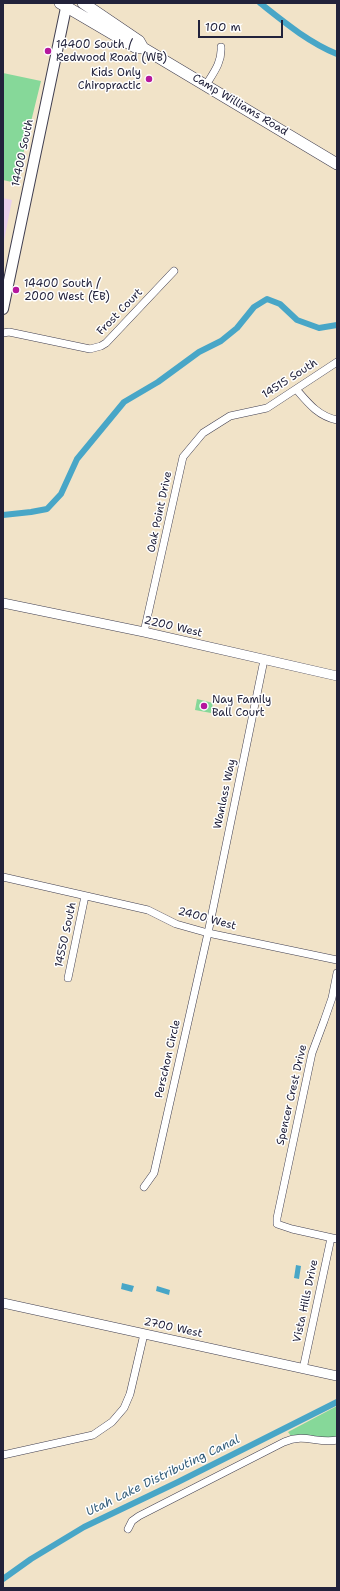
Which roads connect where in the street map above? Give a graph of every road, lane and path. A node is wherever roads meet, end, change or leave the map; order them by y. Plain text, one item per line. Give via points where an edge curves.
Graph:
1 (83, 3) edge
2 (64, 4) edge
3 (221, 47) dead end
4 (143, 48) junction
5 (206, 85) junction
6 (337, 164) edge
7 (174, 271) dead end
8 (3, 309) edge
9 (3, 333) edge
10 (337, 362) edge
11 (296, 389) junction
12 (230, 416) joint
13 (337, 420) edge
14 (3, 603) edge
15 (144, 632) junction
16 (264, 660) junction
17 (337, 676) edge
18 (3, 877) edge
19 (85, 896) junction
20 (208, 933) junction
21 (337, 960) edge
22 (337, 973) edge
23 (68, 978) dead end
24 (144, 1187) dead end
25 (334, 1239) edge
26 (3, 1302) edge
27 (144, 1334) junction
28 (303, 1369) junction
29 (337, 1376) edge
30 (337, 1440) edge
31 (3, 1455) edge
32 (128, 1529) dead end

1 - 4 main road, Camp Williams Road via 140,41
2 - 4 main road, Camp Williams Road via 135,47
2 - 8 main road, 14400 South
3 - 5 street via 220,62
4 - 5 main road, Camp Williams Road
5 - 6 main road, Camp Williams Road
7 - 9 street, Frost Court via 106,343 96,348
10 - 11 street, 14515 South
11 - 12 street, 14515 South via 267,408
11 - 13 street via 312,408 329,419
12 - 15 street, Oak Point Drive via 203,433 183,457
14 - 15 street, 2200 West
15 - 16 street, 2200 West
16 - 17 street, 2200 West
16 - 20 street, Wanlass Way
18 - 19 street, 2400 West
19 - 20 street, 2400 West via 148,910 176,924
19 - 23 street, 14550 South
20 - 21 street, 2400 West
20 - 24 street, Perschon Circle via 154,1174
22 - 25 street, Spencer Crest Drive via 332,998 312,1052 278,1207 277,1224
25 - 28 street, Vista Hills Drive
26 - 27 street, 2700 West
27 - 28 street, 2700 West
27 - 31 street via 130,1394 124,1408 112,1422 93,1435
28 - 29 street, 2700 West
30 - 32 street via 298,1438 284,1442 139,1516 132,1521

